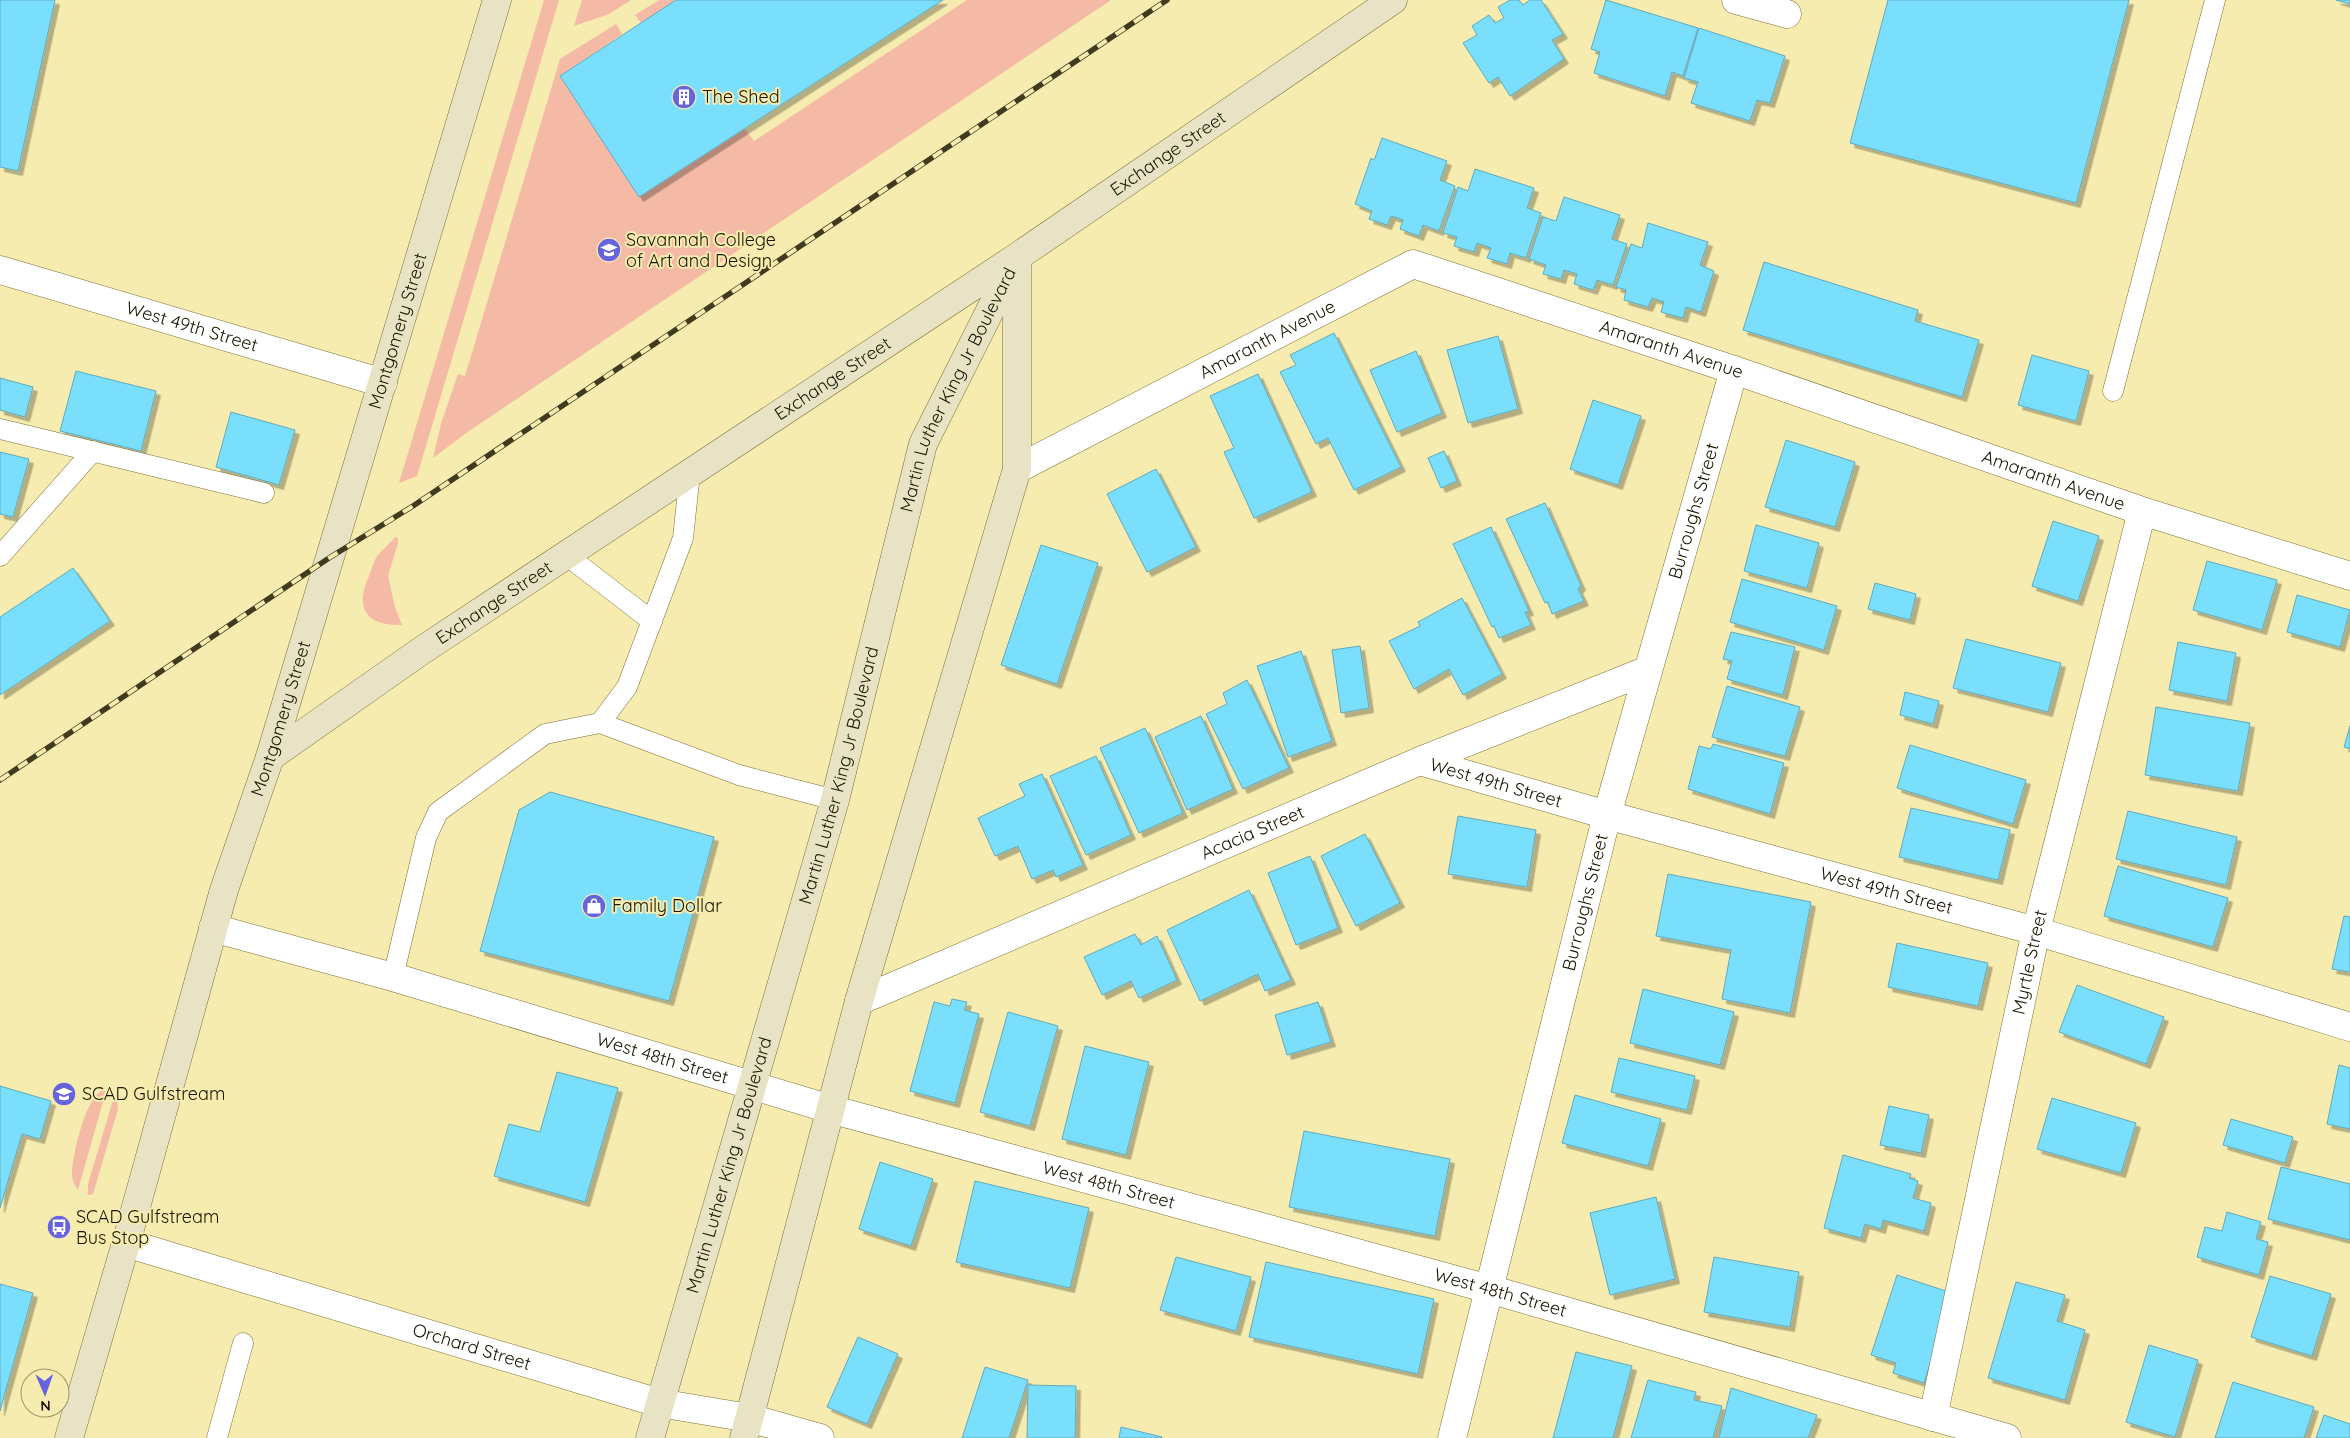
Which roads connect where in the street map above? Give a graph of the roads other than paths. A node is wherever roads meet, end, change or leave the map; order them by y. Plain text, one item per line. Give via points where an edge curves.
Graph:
1 (497, 0) edge
2 (1393, 0) edge
3 (1736, 0) edge
4 (2215, 0) edge
5 (1787, 14) dead end
6 (1017, 257) junction
7 (0, 270) edge
8 (1734, 370) junction
9 (383, 383) junction
10 (2113, 391) dead end
11 (0, 429) edge
12 (93, 451) junction
13 (1018, 469) junction
14 (690, 473) junction
15 (264, 493) dead end
16 (2142, 511) junction
17 (7, 537) edge
18 (566, 555) junction
19 (0, 556) edge
20 (2350, 576) edge
21 (652, 621) junction
22 (1648, 670) junction
23 (600, 723) junction
24 (270, 757) junction
25 (1420, 761) junction
26 (835, 800) junction
27 (1607, 815) junction
28 (213, 928) junction
29 (2036, 931) junction
30 (393, 977) junction
31 (859, 1001) junction
32 (2350, 1027) edge
33 (752, 1086) junction
34 (830, 1109) junction
35 (126, 1243) junction
36 (1489, 1289) junction
37 (243, 1343) dead end
38 (659, 1403) junction
39 (1933, 1417) junction
40 (747, 1428) edge
41 (72, 1437) edge
42 (217, 1438) edge
43 (650, 1438) edge
44 (820, 1438) edge
45 (1452, 1438) edge
46 (2007, 1438) edge

1 - 9 main road, Montgomery Street
2 - 6 main road, Exchange Street
3 - 5 street
4 - 10 lane
6 - 13 main road, Martin Luther King Jr Boulevard
6 - 14 main road, Exchange Street
6 - 26 main road, Martin Luther King Jr Boulevard via 923,444
7 - 9 street, West 49th Street
8 - 13 street, Amaranth Avenue via 1413,264
8 - 16 street, Amaranth Avenue
8 - 22 street, Burroughs Street
9 - 24 main road, Montgomery Street
11 - 12 lane
12 - 15 lane
12 - 17 lane
13 - 31 main road, Martin Luther King Jr Boulevard
14 - 18 main road, Exchange Street
14 - 21 lane via 683,538
16 - 20 street, Amaranth Avenue
16 - 29 street, Myrtle Street
17 - 19 lane
18 - 21 lane
18 - 24 main road, Exchange Street
21 - 23 lane via 627,687
22 - 25 street, Acacia Street
22 - 27 street, Burroughs Street
23 - 26 lane via 739,775
23 - 30 lane via 545,734 438,812 426,838
24 - 28 main road, Montgomery Street
25 - 27 street, West 49th Street
25 - 31 street, Acacia Street
26 - 33 main road, Martin Luther King Jr Boulevard
27 - 29 street, West 49th Street
27 - 36 street, Burroughs Street
28 - 30 street, West 48th Street
28 - 35 main road, Montgomery Street
29 - 32 street, West 49th Street
29 - 39 street, Myrtle Street
30 - 33 street, West 48th Street
31 - 34 main road, Martin Luther King Jr Boulevard
33 - 34 street, West 48th Street
33 - 38 main road, Martin Luther King Jr Boulevard
34 - 36 street, West 48th Street
34 - 40 main road, Martin Luther King Jr Boulevard
35 - 38 street, Orchard Street
35 - 41 main road, Montgomery Street
36 - 39 street, West 48th Street
36 - 45 street, Burroughs Street
37 - 42 lane
38 - 40 street, Orchard Street
38 - 43 main road, Martin Luther King Jr Boulevard
39 - 46 street, West 48th Street
40 - 44 street, Orchard Street

